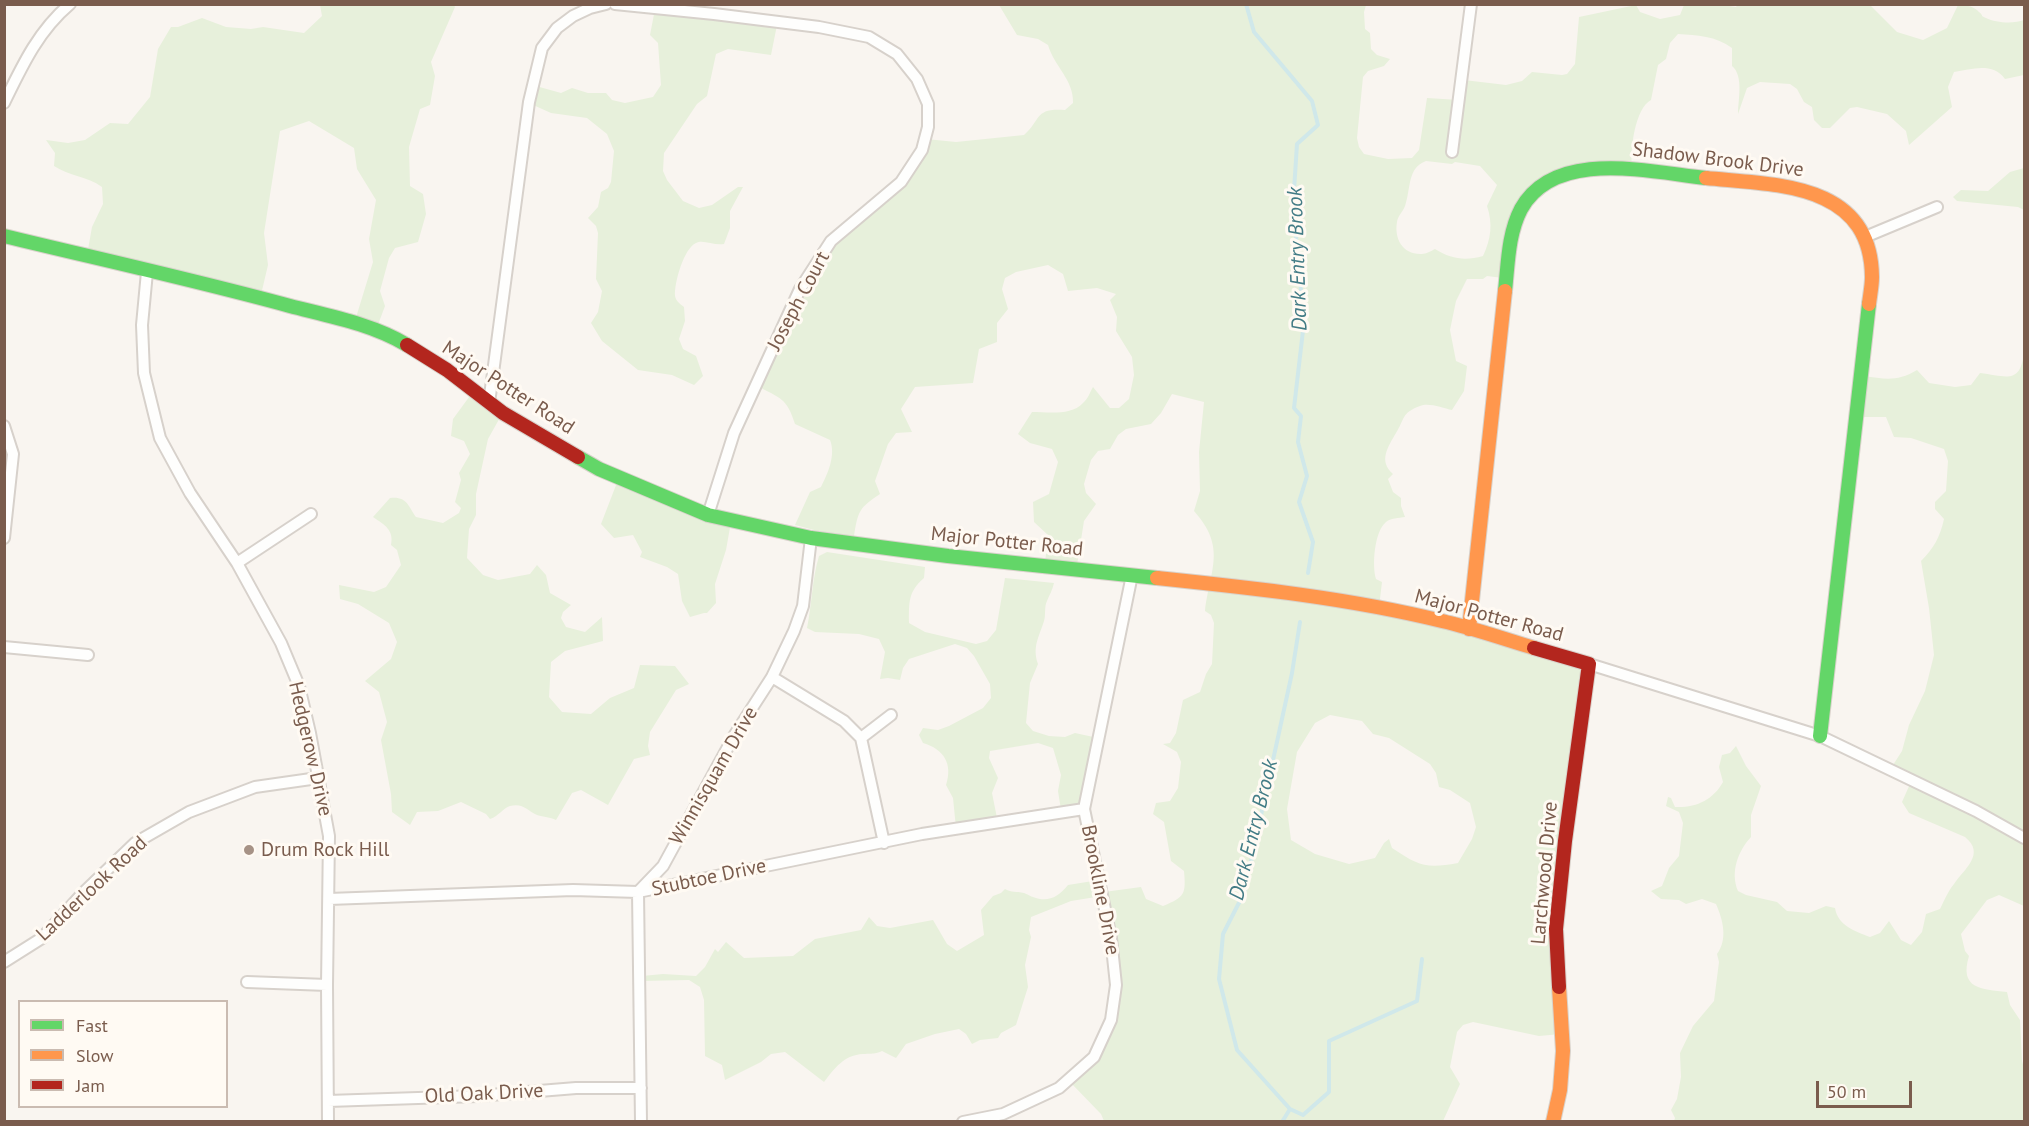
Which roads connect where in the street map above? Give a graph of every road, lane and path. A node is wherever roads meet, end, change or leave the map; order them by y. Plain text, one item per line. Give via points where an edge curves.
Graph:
1 (70, 4) edge
2 (606, 4) edge
3 (615, 4) edge
4 (1471, 4) edge
5 (4, 103) edge
6 (1452, 152) dead end
7 (1937, 207) dead end
8 (4, 236) edge
9 (1865, 237) junction
10 (147, 272) junction
11 (489, 403) junction
12 (4, 426) edge
13 (311, 514) dead end
14 (708, 515) junction
15 (4, 538) edge
16 (812, 538) junction
17 (237, 563) junction
18 (1132, 575) junction
19 (1470, 628) junction
20 (4, 647) edge
21 (88, 655) dead end
22 (1589, 664) junction
23 (772, 677) junction
24 (891, 715) dead end
25 (1820, 736) junction
26 (861, 738) junction
27 (318, 778) junction
28 (1084, 809) junction
29 (2025, 838) edge
30 (884, 843) junction
31 (638, 892) junction
32 (329, 899) junction
33 (4, 962) edge
34 (247, 982) dead end
35 (327, 985) junction
36 (640, 1088) junction
37 (328, 1101) junction
38 (1004, 1118) edge
39 (328, 1122) edge
40 (641, 1122) edge
41 (963, 1122) edge
42 (1553, 1122) edge

1 - 5 street via 53,18 29,51
2 - 11 street via 573,16 557,28 542,48 529,102
3 - 14 street, Joseph Court via 819,27 868,37 897,54 917,79 928,104 922,150 901,182 831,241 800,289 734,433
4 - 6 street
7 - 9 street
8 - 10 street, Major Potter Road
9 - 19 street, Shadow Brook Drive via 1834,203 1812,191 1793,187 1601,167 1544,183 1530,196 1513,227 1510,245
9 - 25 street, Shadow Brook Drive via 1872,278
10 - 11 street, Major Potter Road via 324,315 395,338 446,369
10 - 17 street, Hedgerow Drive via 142,325 144,373 160,438 190,493
11 - 14 street, Major Potter Road via 599,469
12 - 15 street via 13,454
13 - 17 street
14 - 16 street, Major Potter Road
16 - 18 street, Major Potter Road
16 - 23 street, Winnisquam Drive via 803,606
17 - 27 street, Hedgerow Drive via 281,643 299,686
18 - 19 street, Major Potter Road via 1281,591
18 - 28 street, Brookline Drive
19 - 22 street, Major Potter Road
20 - 21 street
22 - 25 street, Major Potter Road
22 - 42 street, Larchwood Drive via 1556,929 1563,1051
23 - 26 street via 844,721
23 - 31 street, Winnisquam Drive via 734,736 663,866
24 - 26 street
25 - 29 street, Major Potter Road
26 - 30 street
27 - 32 street, Hedgerow Drive via 329,836
27 - 33 street, Ladderlook Road via 255,787 189,812 135,843 42,938
28 - 30 street, Stubtoe Drive
28 - 38 street, Brookline Drive via 1111,938 1116,984 1110,1020 1094,1057 1059,1088
30 - 31 street, Stubtoe Drive
31 - 32 street, Stubtoe Drive via 573,890
31 - 36 street
32 - 35 street, Hedgerow Drive
34 - 35 street
35 - 37 street, Hedgerow Drive
36 - 37 street, Old Oak Drive
36 - 40 street
37 - 39 street, Hedgerow Drive
38 - 41 street, Brookline Drive

